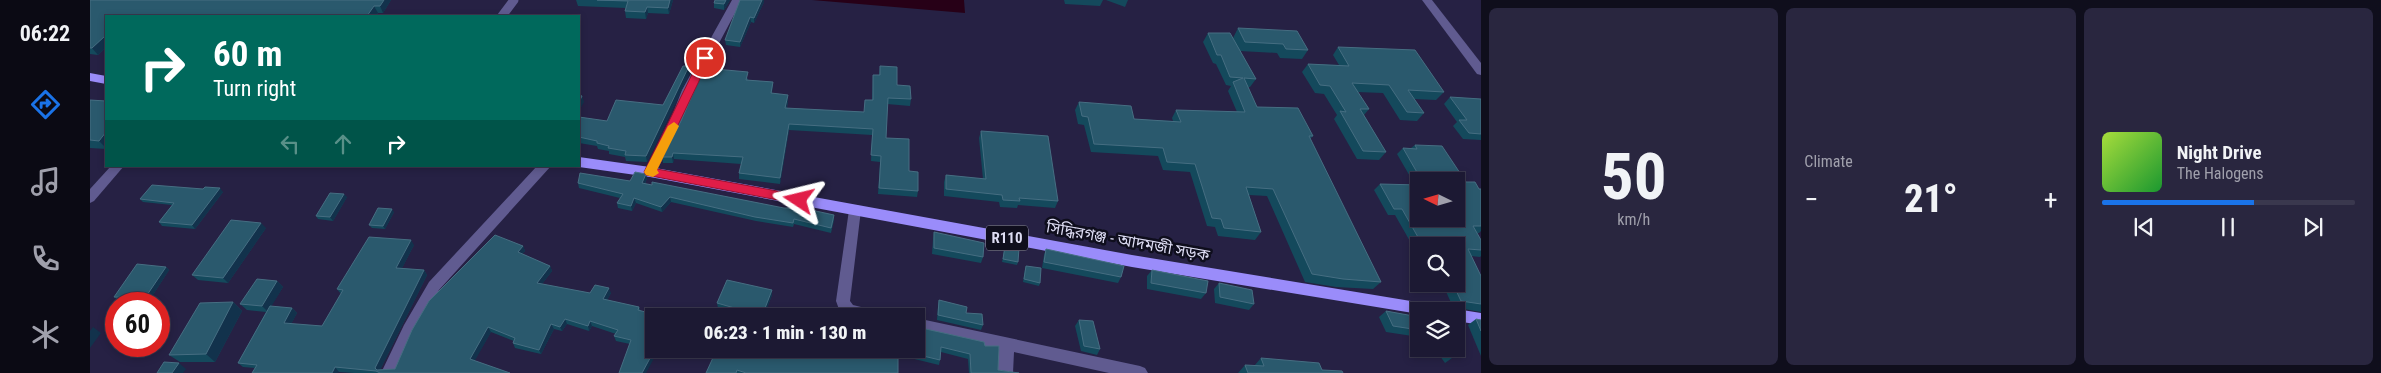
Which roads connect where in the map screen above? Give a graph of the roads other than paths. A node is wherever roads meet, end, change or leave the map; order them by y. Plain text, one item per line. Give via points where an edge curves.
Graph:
1 (514, 0) edge
2 (737, 0) edge
3 (1427, 0) edge
4 (503, 15) edge
5 (1481, 70) edge
6 (90, 77) edge
7 (105, 80) edge
8 (580, 162) edge
9 (117, 167) edge
10 (544, 167) edge
11 (650, 172) junction
12 (90, 198) edge
13 (856, 210) junction
14 (1410, 307) edge
15 (845, 308) edge
16 (1465, 316) edge
17 (1481, 319) edge
18 (925, 326) edge
19 (1007, 343) junction
20 (390, 373) edge
21 (1006, 373) edge
22 (1140, 373) edge

1 - 4 lane
2 - 11 street via 688,90
3 - 5 street
6 - 7 main road
8 - 11 main road, সিদ্ধিরগঞ্জ - আদমজী সড়ক / R110
9 - 12 street
10 - 20 street via 434,286
11 - 13 main road, সিদ্ধিরগঞ্জ - আদমজী সড়ক / R110
13 - 14 main road, সিদ্ধিরগঞ্জ - আদমজী সড়ক / R110 via 1132,261
13 - 15 street via 843,301
16 - 17 main road
18 - 19 street
19 - 21 street
19 - 22 street

